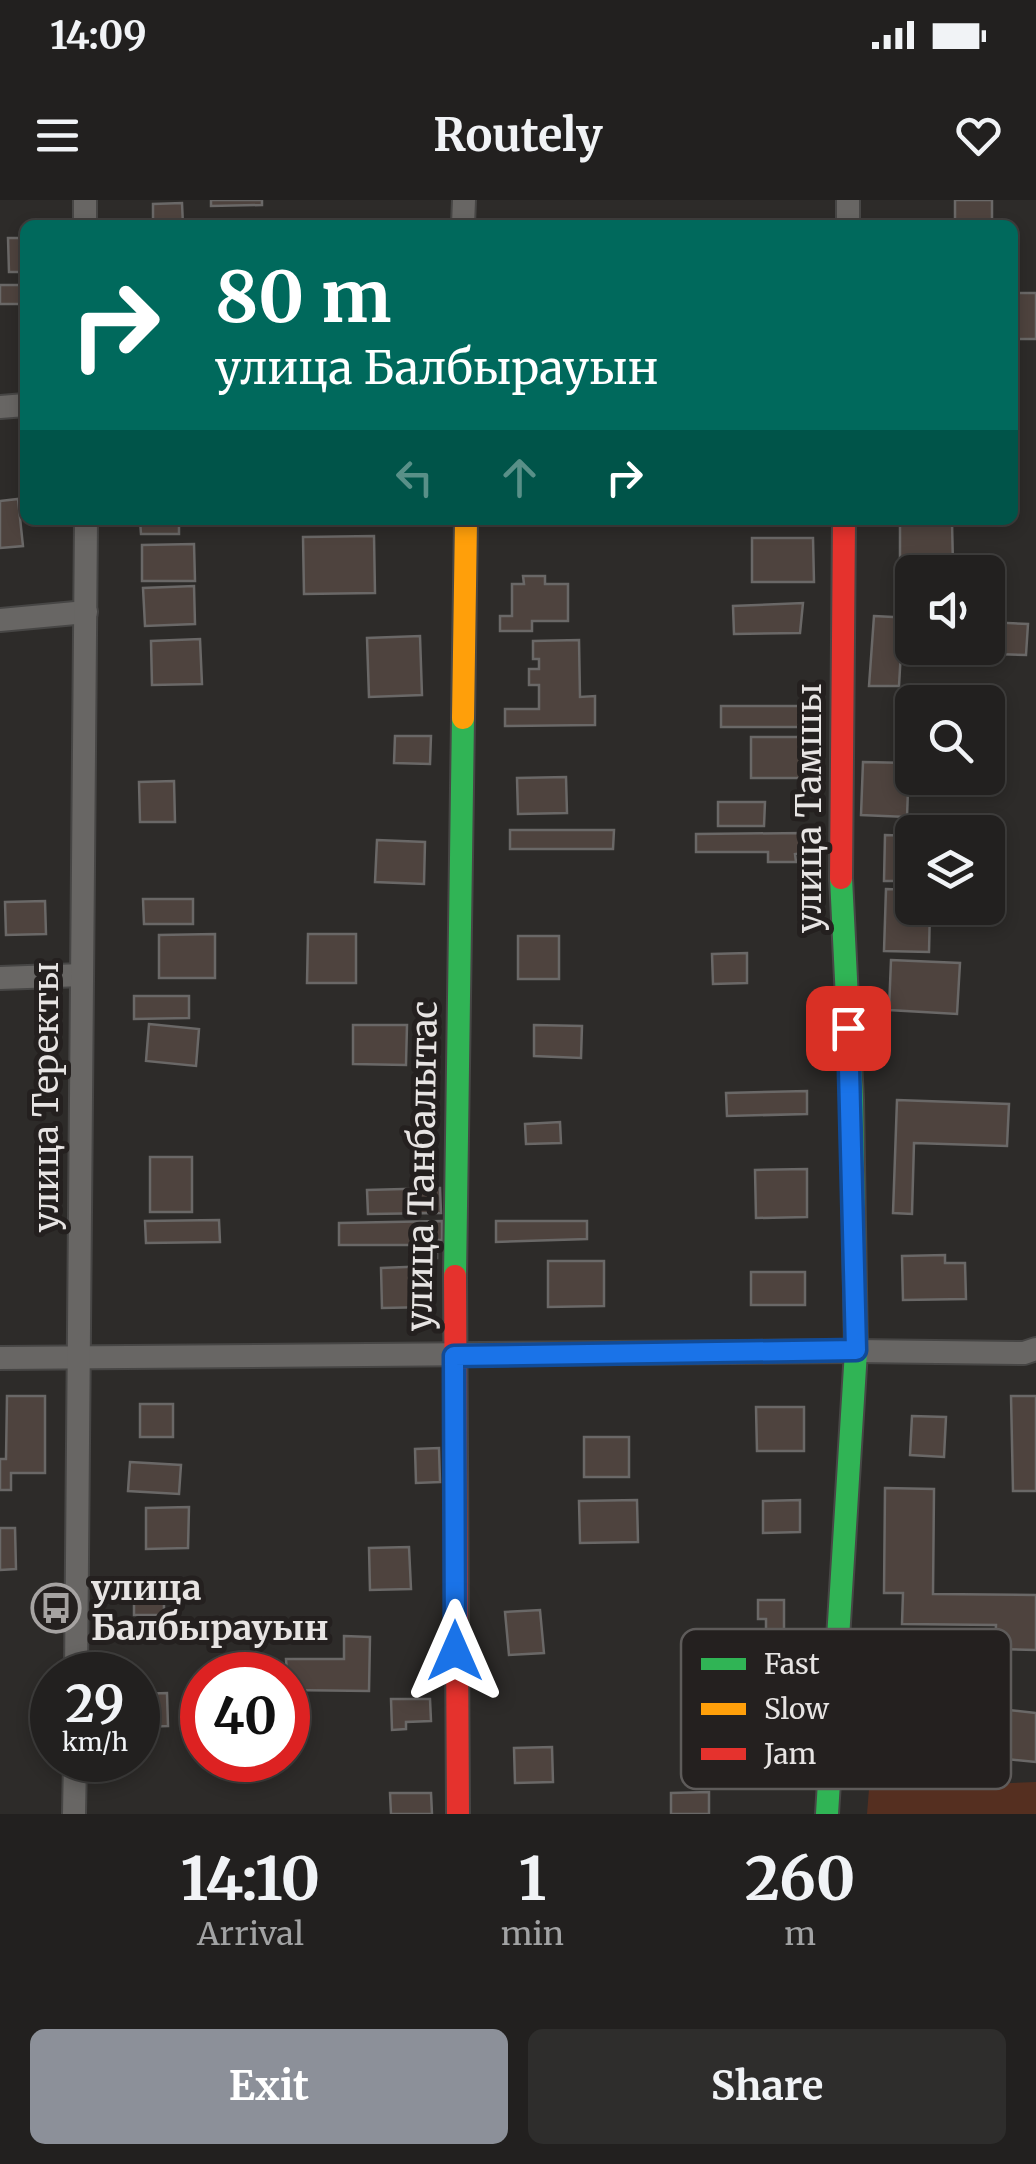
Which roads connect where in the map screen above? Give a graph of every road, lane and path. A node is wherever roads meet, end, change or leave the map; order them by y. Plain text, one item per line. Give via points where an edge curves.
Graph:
1 (86, 525) edge
2 (466, 525) edge
3 (844, 525) edge
4 (86, 612) junction
5 (0, 620) edge
6 (82, 976) junction
7 (0, 978) edge
8 (856, 1350) junction
9 (1032, 1354) edge
10 (454, 1356) junction
11 (0, 1358) edge
12 (79, 1358) junction
13 (839, 1629) edge
14 (76, 1652) edge
15 (75, 1782) edge
16 (830, 1789) edge
17 (74, 1814) edge
18 (458, 1814) edge
19 (828, 1814) edge

1 - 4 street, улица Теректы
2 - 10 street, улица Танбалытас
3 - 8 street, улица Тамшы via 840,850
4 - 5 street
4 - 6 street, улица Теректы
6 - 7 street
6 - 12 street, улица Теректы
8 - 9 street
8 - 10 street
8 - 13 street, улица Тамшы
10 - 12 street
10 - 18 street, улица Танбалытас
11 - 12 street
12 - 14 street, улица Теректы
15 - 17 street
16 - 19 street, улица Тамшы

